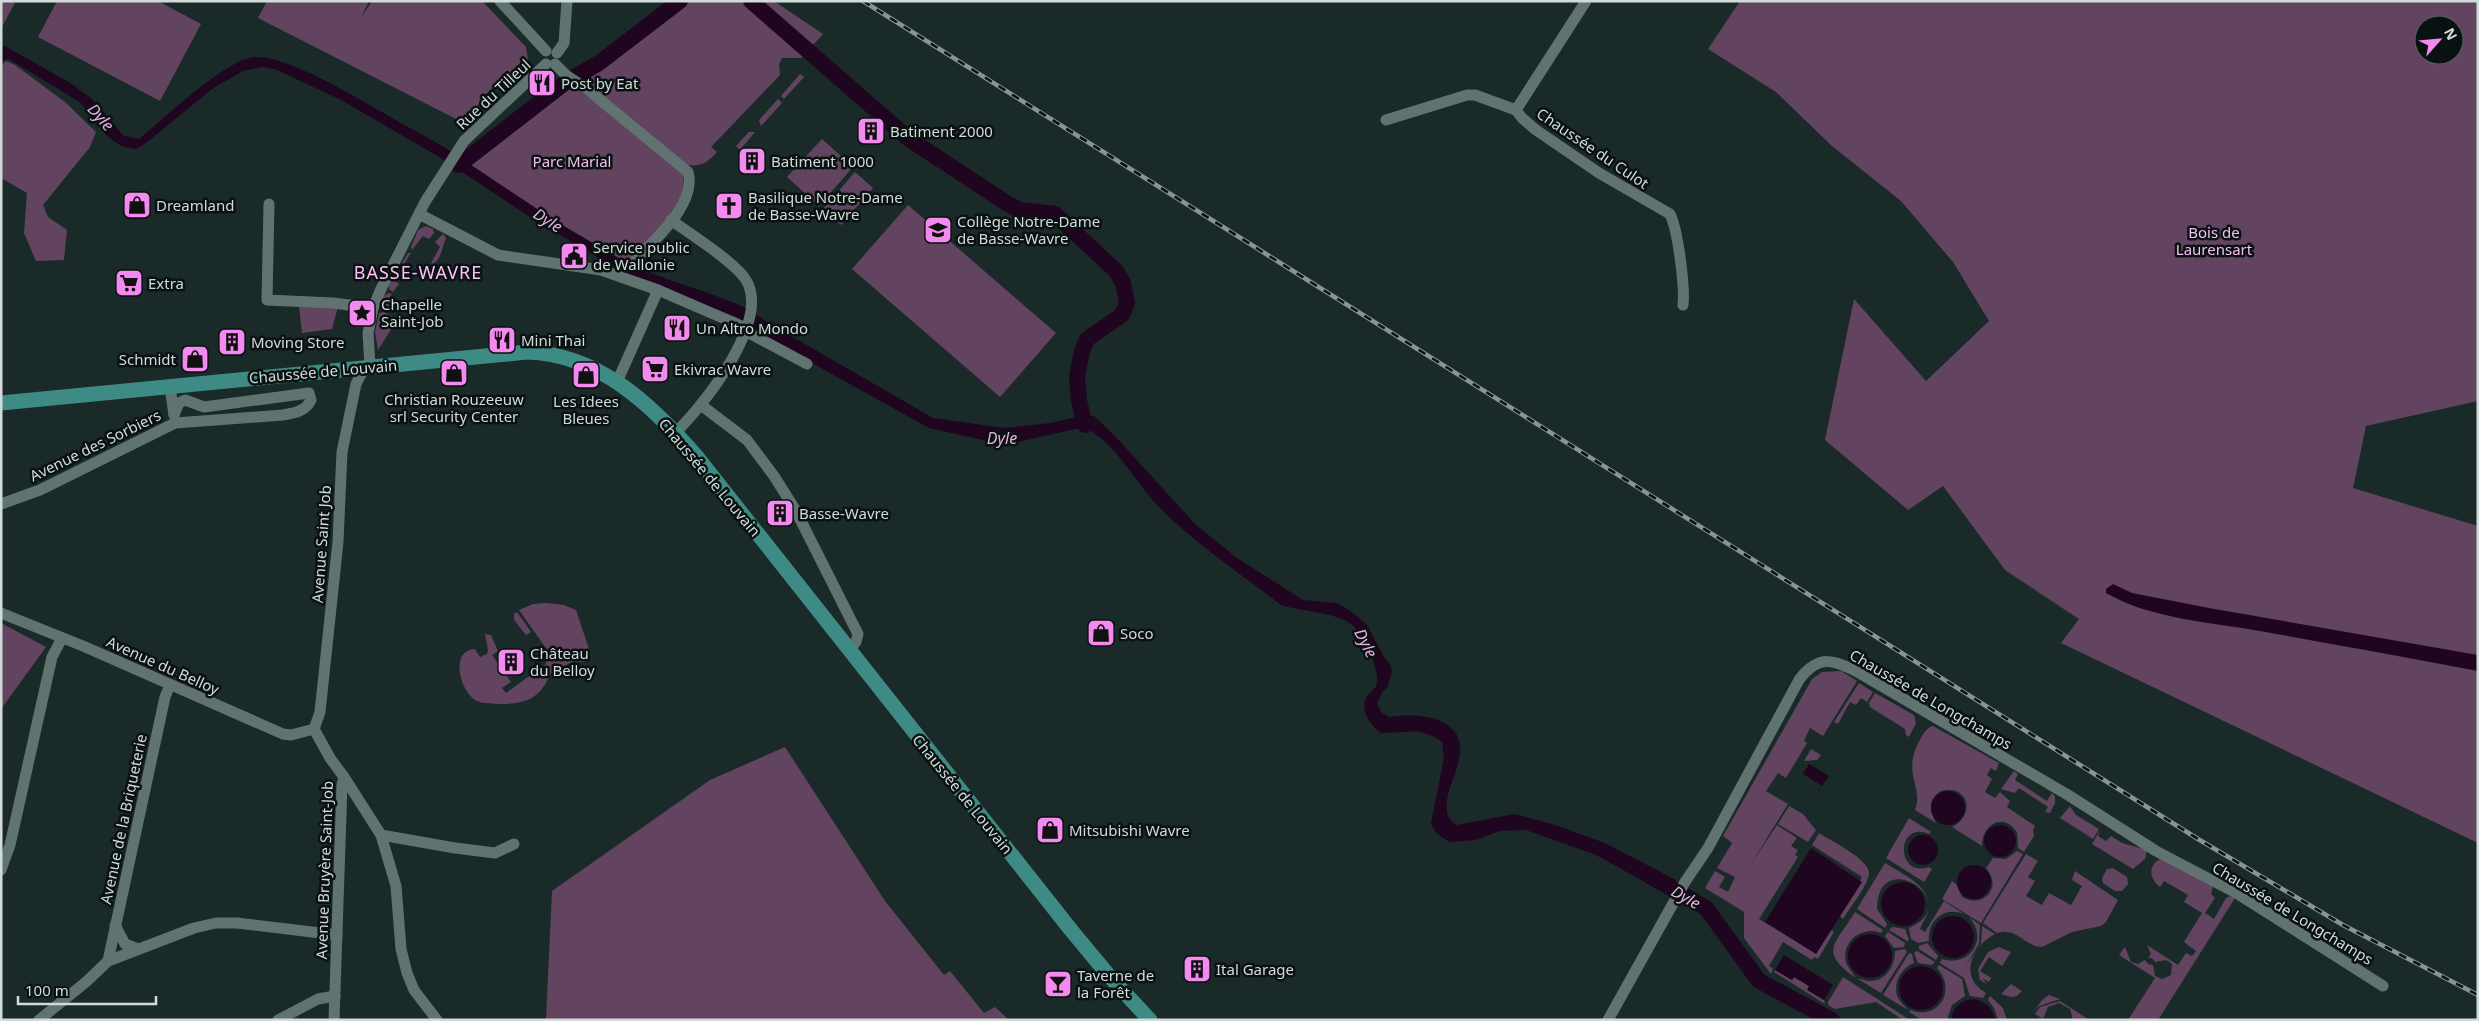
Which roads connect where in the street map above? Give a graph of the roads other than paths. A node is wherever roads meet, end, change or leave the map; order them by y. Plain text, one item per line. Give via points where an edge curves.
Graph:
1 (500, 1) edge
2 (567, 1) edge
3 (1586, 1) edge
4 (551, 58) junction
5 (1516, 110) junction
6 (1386, 120) dead end
7 (269, 204) dead end
8 (419, 214) junction
9 (671, 220) junction
10 (635, 261) dead end
11 (658, 290) junction
12 (1683, 305) dead end
13 (374, 308) junction
14 (746, 328) junction
15 (807, 364) dead end
16 (370, 366) junction
17 (618, 382) junction
18 (170, 387) junction
19 (1, 403) edge
20 (701, 405) junction
21 (175, 419) junction
22 (676, 432) junction
23 (1, 504) edge
24 (1, 613) edge
25 (62, 638) junction
26 (849, 650) junction
27 (170, 685) junction
28 (314, 729) junction
29 (344, 777) junction
30 (381, 835) junction
31 (514, 844) dead end
32 (1, 870) edge
33 (115, 925) junction
34 (337, 935) junction
35 (138, 949) junction
36 (108, 961) junction
37 (2383, 986) dead end
38 (335, 996) junction
39 (39, 1020) edge
40 (278, 1020) edge
41 (334, 1020) edge
42 (438, 1020) edge
43 (1150, 1020) edge
44 (1608, 1020) edge

1 - 4 street
2 - 4 street, Rue du Tilleul via 564,43
3 - 5 street
4 - 8 street, Rue du Tilleul via 458,149
4 - 9 street via 570,78 684,166 691,180 684,203
5 - 6 street, Chaussée du Culot via 1471,94
5 - 12 street, Chaussée du Culot via 1536,130 1599,173 1670,214 1678,251
7 - 13 street via 267,300
8 - 11 street via 498,255 601,270
8 - 13 street, Rue du Tilleul
9 - 10 street
9 - 14 street via 747,282 751,295
11 - 14 street
11 - 17 street
13 - 16 street, Rue du Tilleul via 368,333
14 - 15 street
14 - 20 street via 732,360
16 - 17 main road, Chaussée de Louvain via 540,353 576,361
16 - 18 main road, Chaussée de Louvain
16 - 28 street, Avenue Saint Job via 356,384 342,452 338,542 320,712
17 - 22 main road, Chaussée de Louvain
18 - 19 main road, Chaussée de Louvain
18 - 21 street
20 - 22 street
20 - 26 street via 747,440 796,510 858,634
21 - 21 street, Avenue des Sorbiers via 179,403 185,400 204,406 309,393 311,400 298,412
21 - 23 street, Avenue des Sorbiers via 40,490
22 - 26 main road, Chaussée de Louvain
24 - 25 street, Avenue du Belloy
25 - 27 street, Avenue du Belloy
25 - 32 street via 52,657 10,845
26 - 43 main road, Chaussée de Louvain via 1065,923
27 - 28 street, Avenue du Belloy via 283,734
27 - 33 street, Avenue de la Briqueterie
28 - 29 street, Avenue Bruyère Saint-Job
29 - 30 street
29 - 34 street, Avenue Bruyère Saint-Job
30 - 31 street via 495,853
30 - 42 street via 396,886 407,974 414,990
33 - 35 street via 126,944
33 - 36 street, Avenue de la Briqueterie
34 - 35 street via 216,923
34 - 38 street, Avenue Bruyère Saint-Job
35 - 36 street
36 - 39 street
37 - 44 street, Chaussée de Longchamps via 2238,894 2156,850 2068,795 1837,662 1824,661 1815,664 1799,680 1708,848 1685,882
38 - 40 street via 318,999
38 - 41 street, Avenue Bruyère Saint-Job

